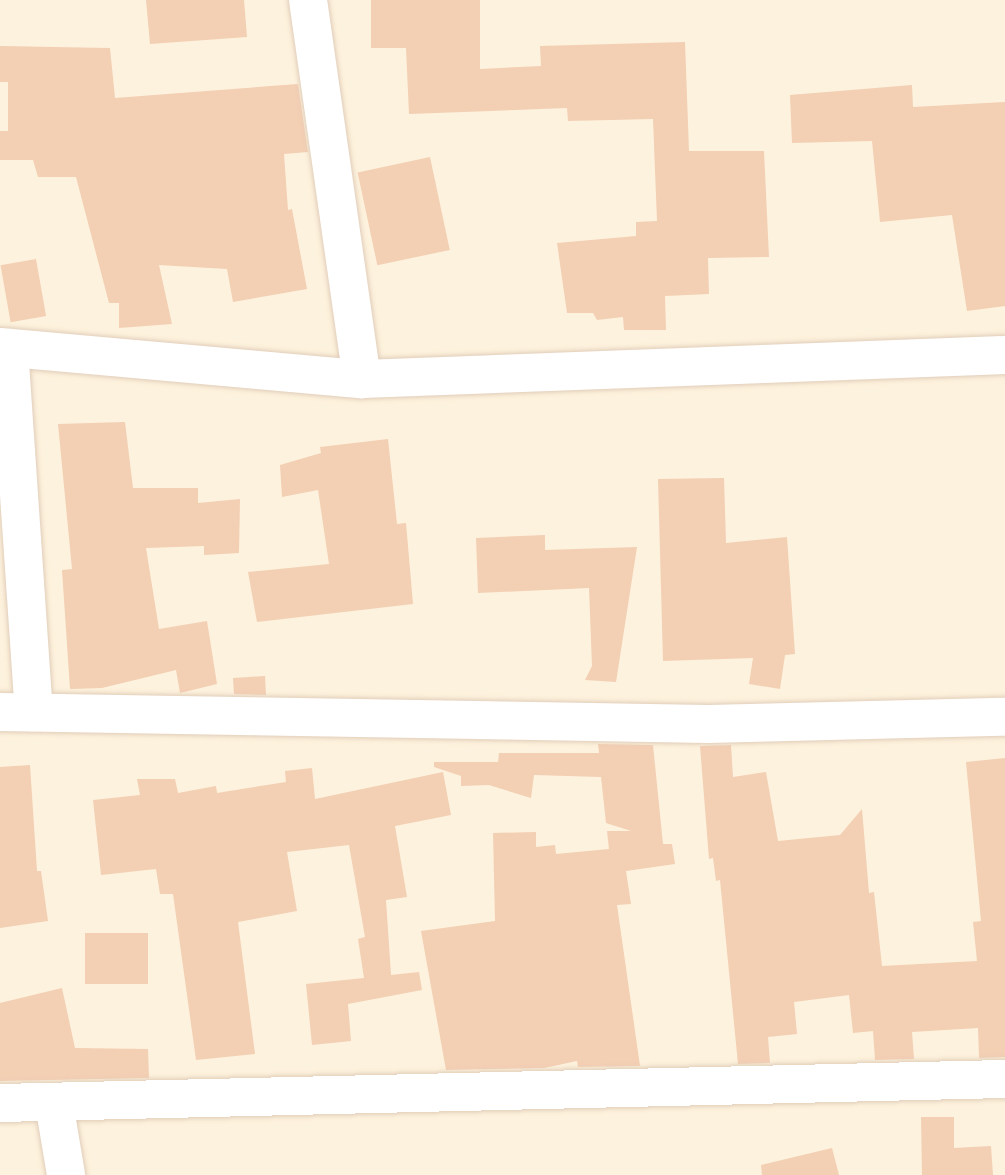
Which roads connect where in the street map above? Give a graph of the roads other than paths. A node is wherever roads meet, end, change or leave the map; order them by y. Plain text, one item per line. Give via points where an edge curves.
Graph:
1 (308, 0) edge
2 (4, 347) edge
3 (1005, 355) edge
4 (362, 379) junction
5 (17, 712) edge
6 (1005, 717) edge
7 (1005, 1079) edge
8 (0, 1103) edge
9 (54, 1103) junction
10 (66, 1175) edge

1 - 4 street
2 - 4 street
2 - 5 street
3 - 4 street
5 - 6 street via 708,724
7 - 9 street
8 - 9 street
9 - 10 street

